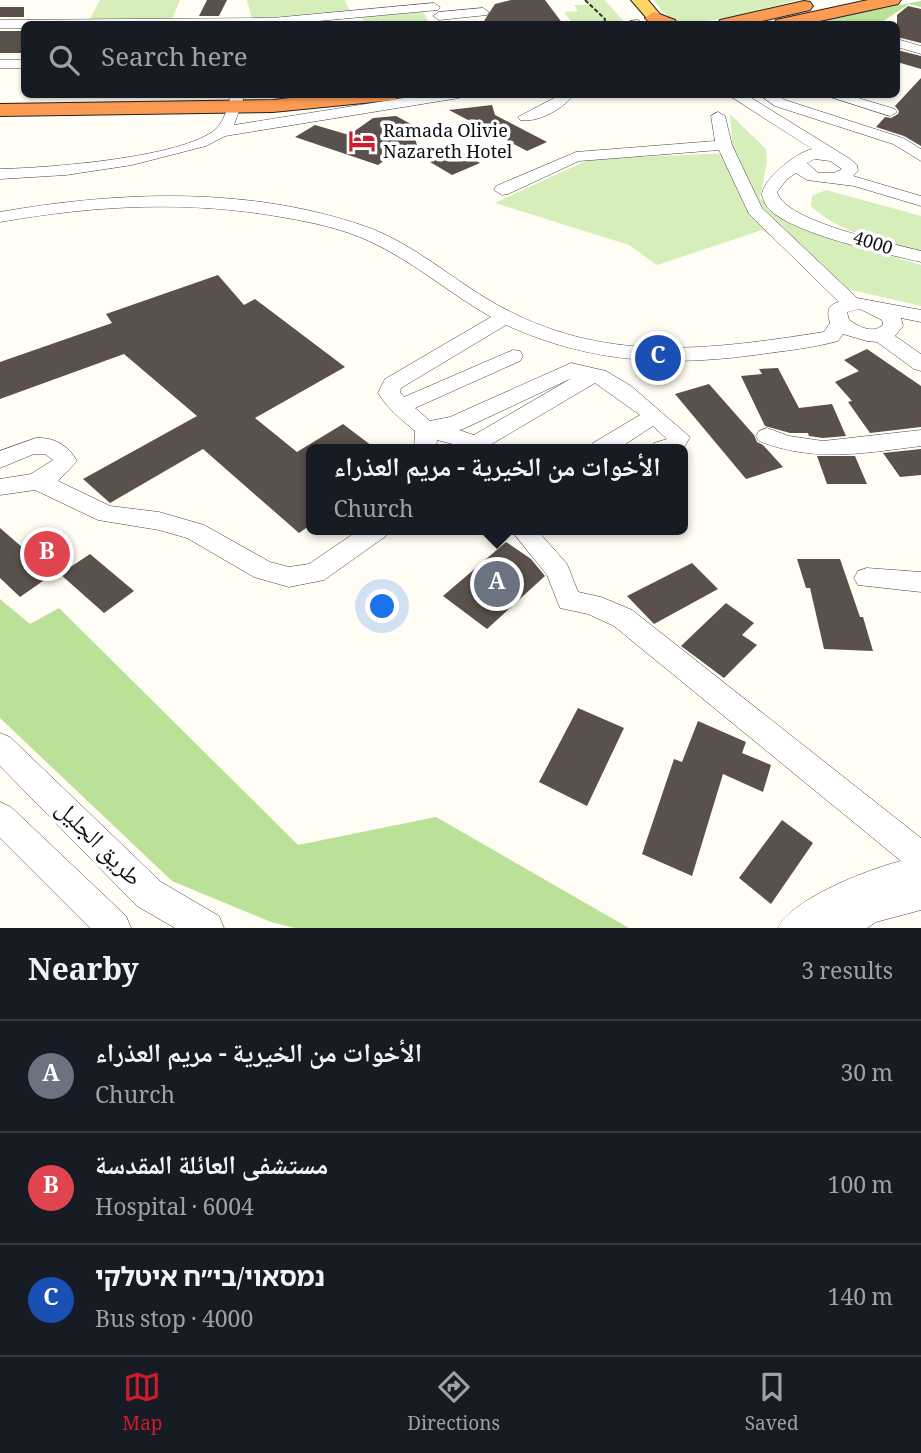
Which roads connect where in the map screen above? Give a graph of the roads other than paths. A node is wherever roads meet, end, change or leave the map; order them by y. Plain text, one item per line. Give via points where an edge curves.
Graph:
1 (456, 0) edge
2 (622, 0) edge
3 (831, 0) edge
4 (892, 0) edge
5 (439, 12) edge
6 (480, 19) edge
7 (645, 20) edge
8 (278, 21) edge
9 (740, 21) edge
10 (797, 21) edge
11 (0, 24) edge
12 (21, 24) edge
13 (900, 44) edge
14 (921, 50) edge
15 (0, 64) edge
16 (21, 64) edge
17 (0, 96) edge
18 (21, 96) edge
19 (363, 98) edge
20 (434, 98) edge
21 (563, 98) edge
22 (721, 98) edge
23 (741, 98) edge
24 (772, 98) edge
25 (842, 98) edge
26 (236, 101) edge
27 (0, 110) edge
28 (890, 112) dead end
29 (718, 116) dead end
30 (525, 117) dead end
31 (222, 132) junction
32 (724, 145) junction
33 (789, 150) junction
34 (921, 156) edge
35 (840, 159) junction
36 (0, 174) edge
37 (818, 177) junction
38 (836, 179) junction
39 (502, 190) dead end
40 (921, 190) edge
41 (921, 201) edge
42 (0, 218) edge
43 (825, 229) junction
44 (921, 257) edge
45 (851, 303) junction
46 (876, 307) junction
47 (921, 316) edge
48 (506, 317) junction
49 (840, 323) junction
50 (887, 329) junction
51 (513, 356) dead end
52 (921, 364) edge
53 (400, 407) junction
54 (653, 414) junction
55 (767, 436) dead end
56 (921, 438) edge
57 (426, 439) edge
58 (610, 444) edge
59 (676, 444) edge
60 (0, 460) edge
61 (40, 482) junction
62 (0, 488) edge
63 (370, 535) edge
64 (527, 535) edge
65 (867, 578) dead end
66 (921, 582) edge
67 (0, 746) edge
68 (0, 817) edge
69 (921, 858) edge
70 (921, 874) edge
71 (921, 894) edge
72 (114, 928) edge
73 (208, 928) edge
74 (795, 928) edge
75 (839, 928) edge

1 - 5 street via 450,11
2 - 7 main road
3 - 9 highway
4 - 10 highway
5 - 6 street
5 - 8 street
11 - 12 street
13 - 14 street
15 - 16 street
17 - 18 highway
19 - 26 highway via 324,103
20 - 31 street
21 - 30 street
22 - 33 street
23 - 35 street
24 - 34 street via 898,141
25 - 28 street
26 - 27 highway
26 - 31 street
29 - 32 street
31 - 36 street via 125,163
32 - 39 street via 576,157
32 - 45 street via 755,211
33 - 35 street
33 - 37 street via 802,170
33 - 43 street, 4000 via 781,176 769,192 775,206
35 - 38 street via 850,172
35 - 40 street
37 - 38 street
37 - 43 street, 4000 via 791,183 780,194 796,215
38 - 41 street
42 - 48 street via 46,208 175,199 268,208 340,224 384,241
43 - 44 street, 4000
45 - 46 street
45 - 49 street via 839,308
46 - 47 street
46 - 50 street via 891,317
47 - 50 street
48 - 49 street via 550,337 607,351 674,356 831,337
48 - 53 street via 392,384 389,393
49 - 50 street via 862,335
50 - 52 street
51 - 53 street
53 - 57 street
54 - 57 street via 593,375 477,443
54 - 58 street
54 - 59 street via 679,437
55 - 56 street via 784,444 841,448
60 - 61 street via 48,444 59,450 66,461
61 - 62 street
61 - 63 street via 106,514 195,531 263,570 289,577 315,573
64 - 69 street via 558,571 569,601 592,604 623,618
65 - 66 street
67 - 73 street, طريق الجليل via 149,894
68 - 72 street
70 - 74 street via 859,889
71 - 75 street via 868,907

